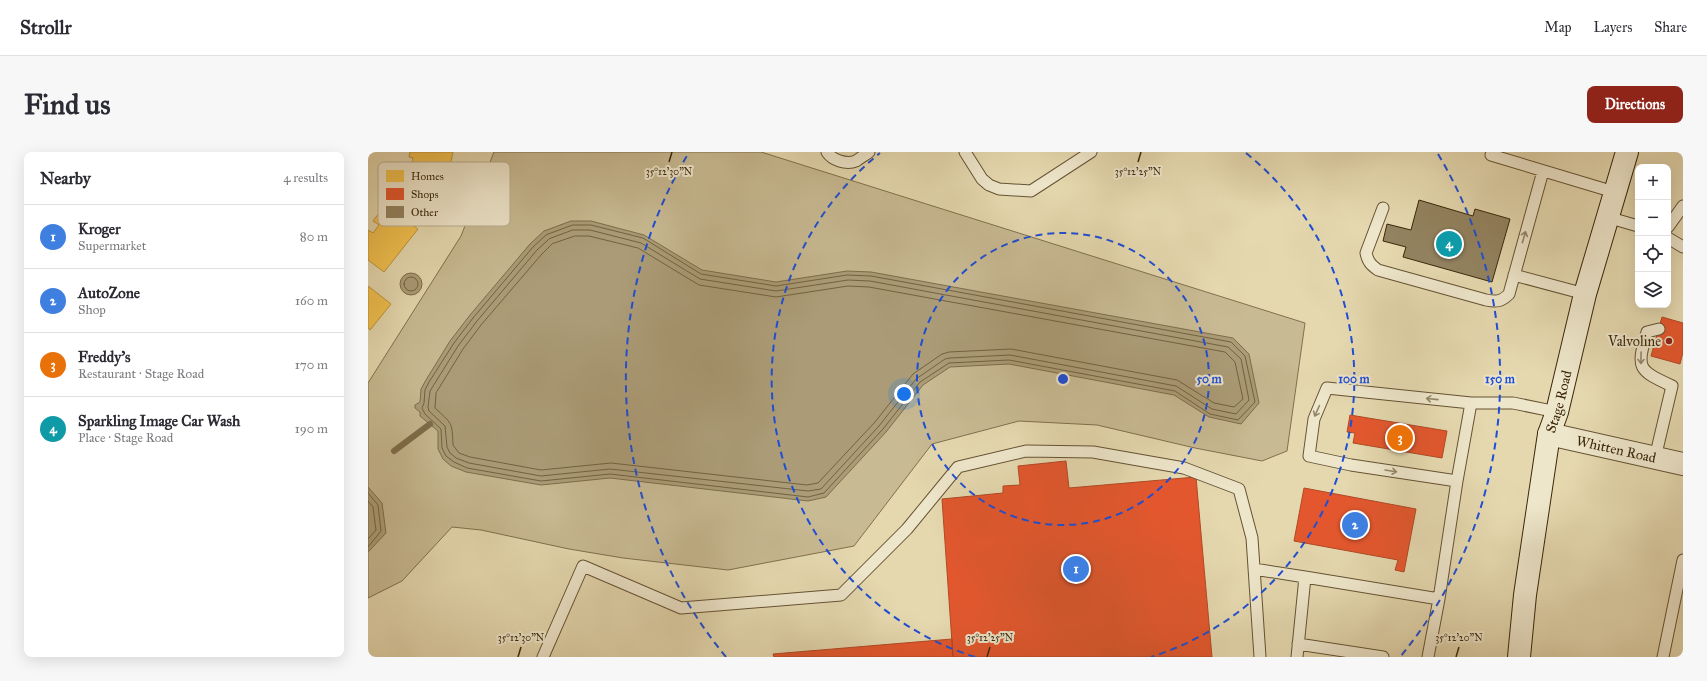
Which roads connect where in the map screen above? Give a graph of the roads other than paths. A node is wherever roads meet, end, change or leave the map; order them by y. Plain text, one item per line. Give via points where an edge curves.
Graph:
1 (827, 152) edge
2 (869, 152) edge
3 (965, 152) edge
4 (1091, 152) edge
5 (1627, 152) edge
6 (1491, 155) dead end
7 (1543, 171) junction
8 (1614, 192) junction
9 (1683, 206) edge
10 (1383, 208) dead end
11 (1607, 217) junction
12 (1671, 223) edge
13 (1635, 225) edge
14 (1671, 240) edge
15 (1683, 247) edge
16 (1514, 275) junction
17 (1585, 294) junction
18 (1659, 329) dead end
19 (1471, 403) junction
20 (1557, 412) junction
21 (1549, 434) junction
22 (1655, 458) junction
23 (1683, 464) edge
24 (1456, 481) junction
25 (1683, 560) edge
26 (1254, 569) junction
27 (1305, 578) junction
28 (1439, 599) junction
29 (1298, 644) junction
30 (543, 657) edge
31 (1260, 657) edge
32 (1297, 657) edge
33 (1383, 657) edge
34 (1428, 657) edge
35 (1519, 657) edge
36 (1663, 657) edge

1 - 2 lane via 830,157 839,161 854,161
3 - 4 lane via 982,179 989,185 999,189 1031,191
5 - 8 main road, Stage Road
6 - 7 lane
7 - 8 lane
16 -> 7 lane
8 - 11 main road, Stage Road
9 - 12 lane
10 - 16 lane via 1366,253 1371,266 1378,270 1496,302 1502,301 1509,294
11 - 13 lane
11 - 17 main road, Stage Road
14 - 15 lane
16 - 17 lane
17 - 20 main road, Stage Road
18 -> 22 lane via 1647,332 1641,352 1641,365 1649,375 1672,386
19 - 20 lane via 1514,403
19 - 24 lane
19 -> 24 lane via 1327,388 1314,419 1309,456
20 - 21 main road, Stage Road
21 - 22 main road, Whitten Road
21 - 35 main road, Stage Road via 1526,588
22 - 23 main road, Whitten Road
24 - 28 lane
25 - 36 lane
26 - 27 lane
26 - 30 lane via 1252,538 1239,489 1184,468 1093,452 1026,451 958,467 907,529 840,595 681,608 583,566
26 - 31 lane
27 - 28 lane
27 - 29 lane
28 - 34 lane
29 - 32 lane
29 - 33 lane

